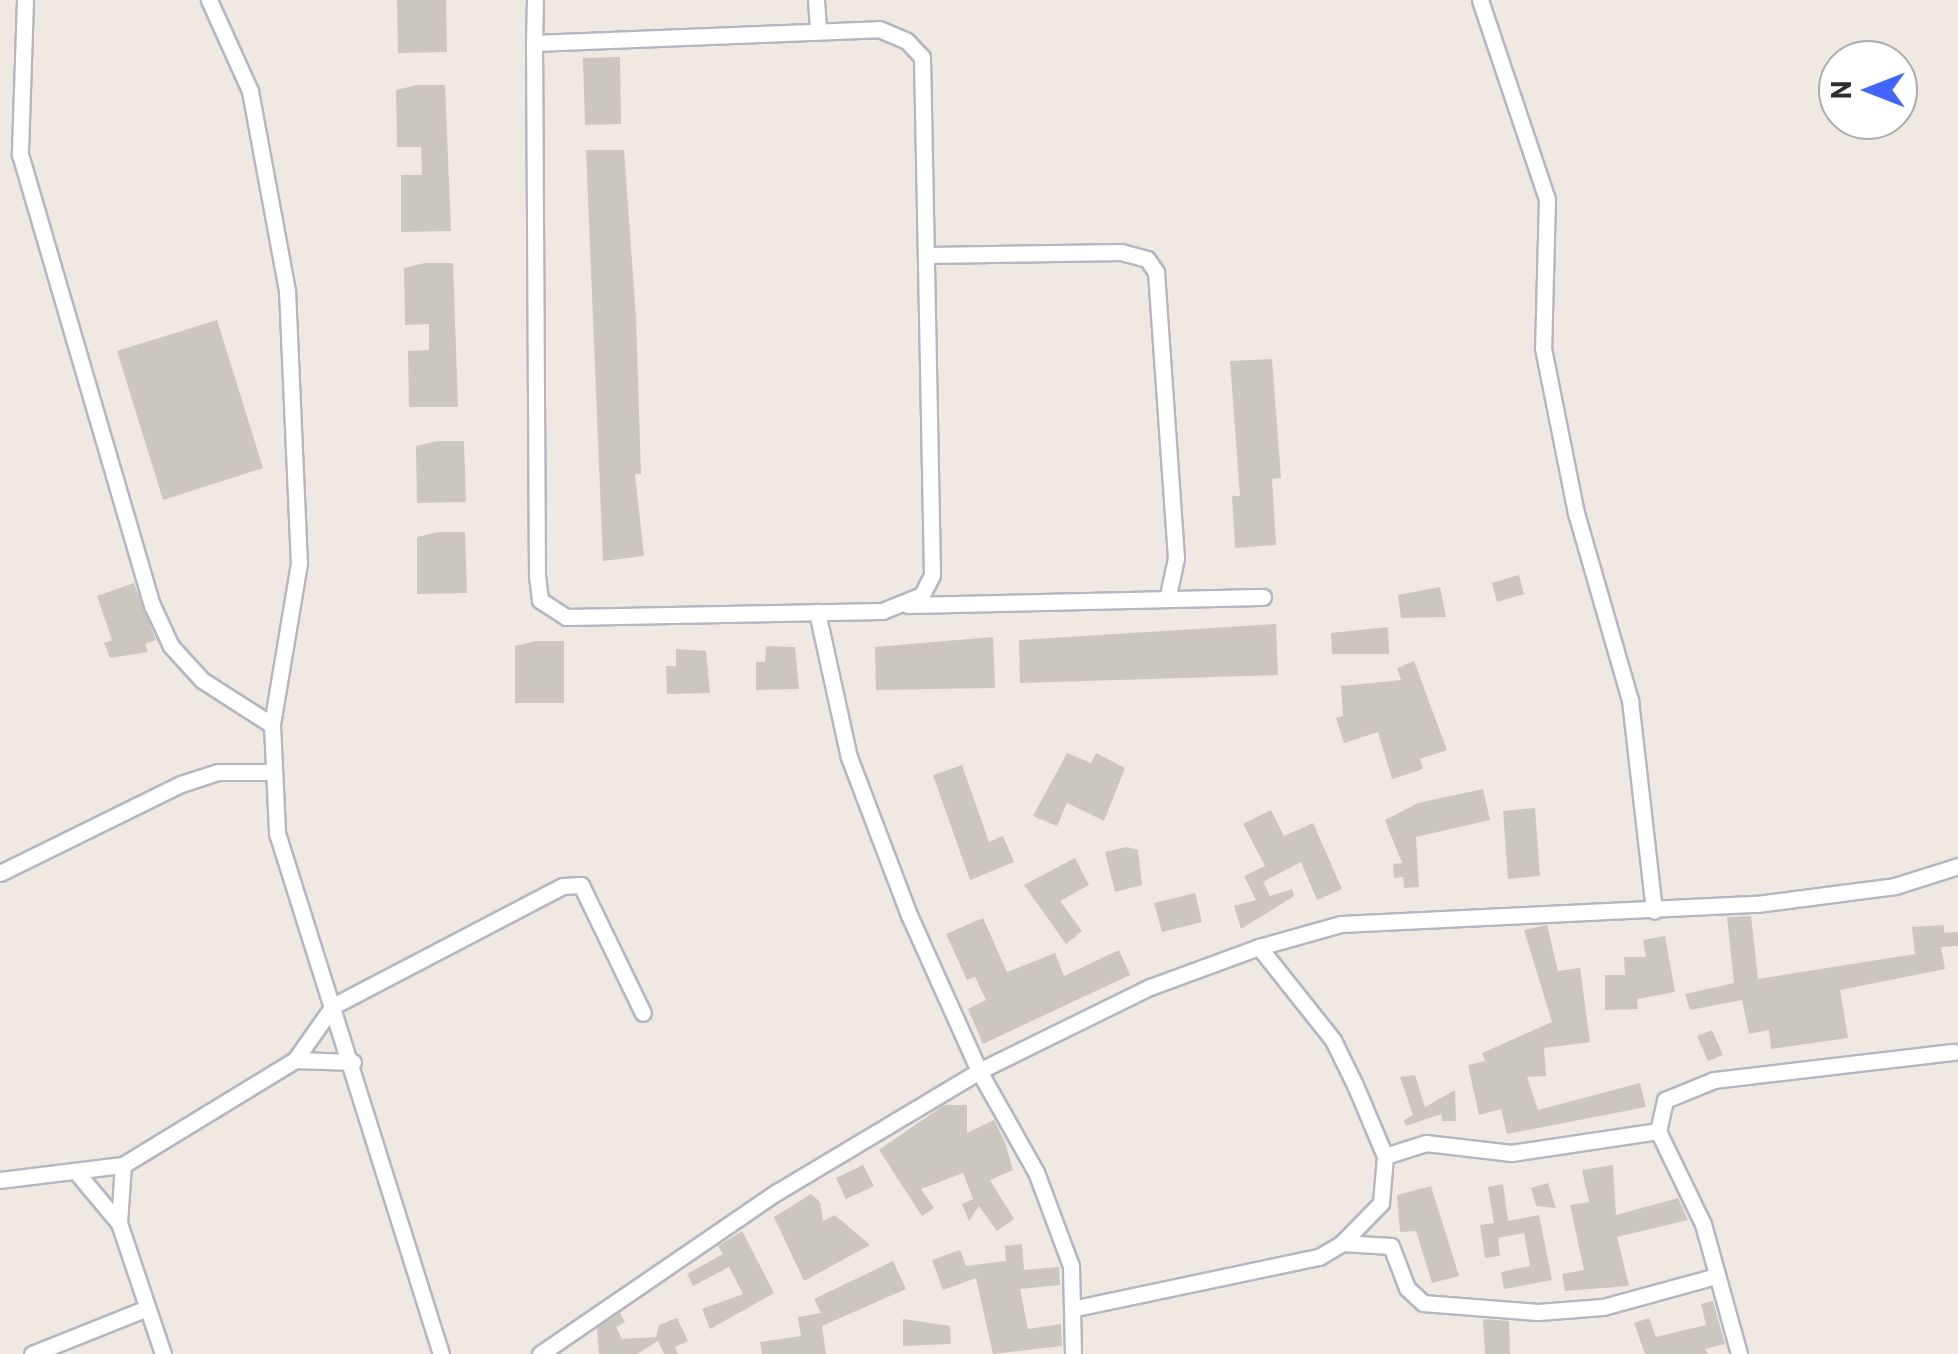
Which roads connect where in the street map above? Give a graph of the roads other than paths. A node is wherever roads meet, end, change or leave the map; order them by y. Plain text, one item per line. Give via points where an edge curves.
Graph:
1 (24, 0) edge
2 (209, 0) edge
3 (535, 0) edge
4 (816, 0) edge
5 (1480, 0) edge
6 (818, 31) junction
7 (534, 43) junction
8 (928, 255) junction
9 (1168, 597) junction
10 (1263, 597) dead end
11 (908, 605) junction
12 (818, 612) junction
13 (272, 725) junction
14 (269, 772) junction
15 (1958, 866) edge
16 (0, 872) edge
17 (1654, 911) junction
18 (1259, 948) junction
19 (333, 1006) junction
20 (643, 1013) dead end
21 (1953, 1052) dead end
22 (295, 1060) junction
23 (353, 1062) junction
24 (979, 1071) junction
25 (1658, 1131) junction
26 (1385, 1156) junction
27 (122, 1164) junction
28 (78, 1174) junction
29 (0, 1180) edge
30 (119, 1223) junction
31 (1342, 1243) junction
32 (1716, 1276) junction
33 (147, 1308) junction
34 (1076, 1308) junction
35 (32, 1354) edge
36 (163, 1354) edge
37 (441, 1354) edge
38 (540, 1354) edge
39 (1073, 1354) edge
40 (1738, 1354) edge

1 - 13 street via 20,154 152,605 171,646 202,680
2 - 13 street via 250,91 287,290 300,564
3 - 7 street
4 - 6 street
5 - 17 street via 1546,198 1543,348 1576,513 1630,700
6 - 7 street
6 - 8 street via 879,29 907,40 922,57
7 - 12 street via 540,600 566,617
8 - 9 street via 1121,252 1147,260 1156,272 1176,558
8 - 11 street via 932,575
9 - 10 street
9 - 11 street via 1151,603
11 - 12 street
12 - 24 street via 849,757 909,915
13 - 14 street
14 - 16 street via 218,772 182,784
14 - 19 street via 277,834
15 - 17 street via 1895,886
17 - 18 street via 1341,924
18 - 24 street via 1150,988
18 - 26 street via 1332,1040
19 - 20 street via 562,886 581,885
19 - 22 street
19 - 23 street
21 - 25 street via 1714,1080 1665,1100
22 - 23 street
22 - 27 street
23 - 37 street
24 - 34 street via 1036,1172 1071,1266
24 - 38 street via 776,1192
25 - 26 street via 1510,1153 1426,1143
25 - 32 street via 1703,1224
26 - 31 street via 1381,1203
27 - 28 street
27 - 30 street
28 - 29 street
28 - 30 street
30 - 33 street
31 - 32 street via 1391,1246 1407,1288 1423,1304 1538,1312 1603,1307
31 - 34 street via 1302,1262
32 - 40 street
33 - 35 street
33 - 36 street
34 - 39 street

